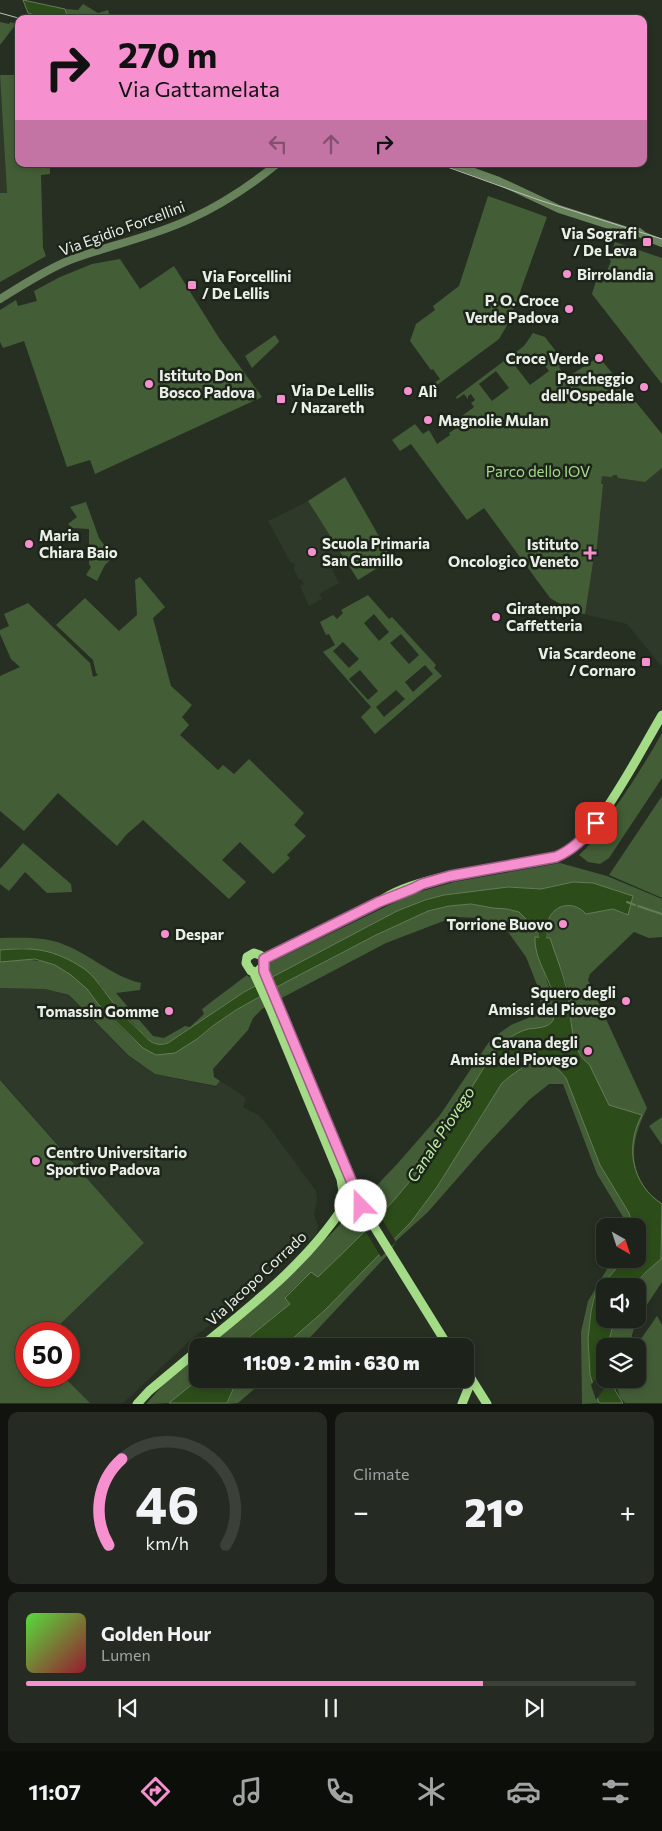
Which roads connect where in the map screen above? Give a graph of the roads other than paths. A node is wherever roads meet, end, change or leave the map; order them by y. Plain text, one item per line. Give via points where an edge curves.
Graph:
1 (273, 167) edge
2 (461, 167) edge
3 (662, 243) edge
4 (0, 299) edge
5 (662, 715) edge
6 (272, 1002) junction
7 (355, 1190) junction
8 (343, 1192) junction
9 (357, 1202) junction
10 (344, 1204) junction
11 (212, 1338) edge
12 (443, 1338) edge
13 (189, 1358) edge
14 (474, 1384) edge
15 (468, 1388) edge
16 (484, 1400) edge
17 (463, 1401) edge
18 (137, 1404) edge

1 - 4 street, Via Egidio Forcellini via 190,219 68,261
2 - 3 street via 499,180 560,208 639,232
5 - 6 main road via 604,812 585,838 571,849 556,857 450,876 386,896 260,968
6 - 7 main road
6 - 8 main road
7 - 8 main road
7 - 9 main road via 359,1197
8 - 10 main road
9 - 10 main road via 351,1206
9 - 12 main road
10 - 11 main road, Via Jacopo Corrado via 294,1265
13 - 18 main road
14 - 16 main road
15 - 17 main road
16 - 17 main road via 474,1393

